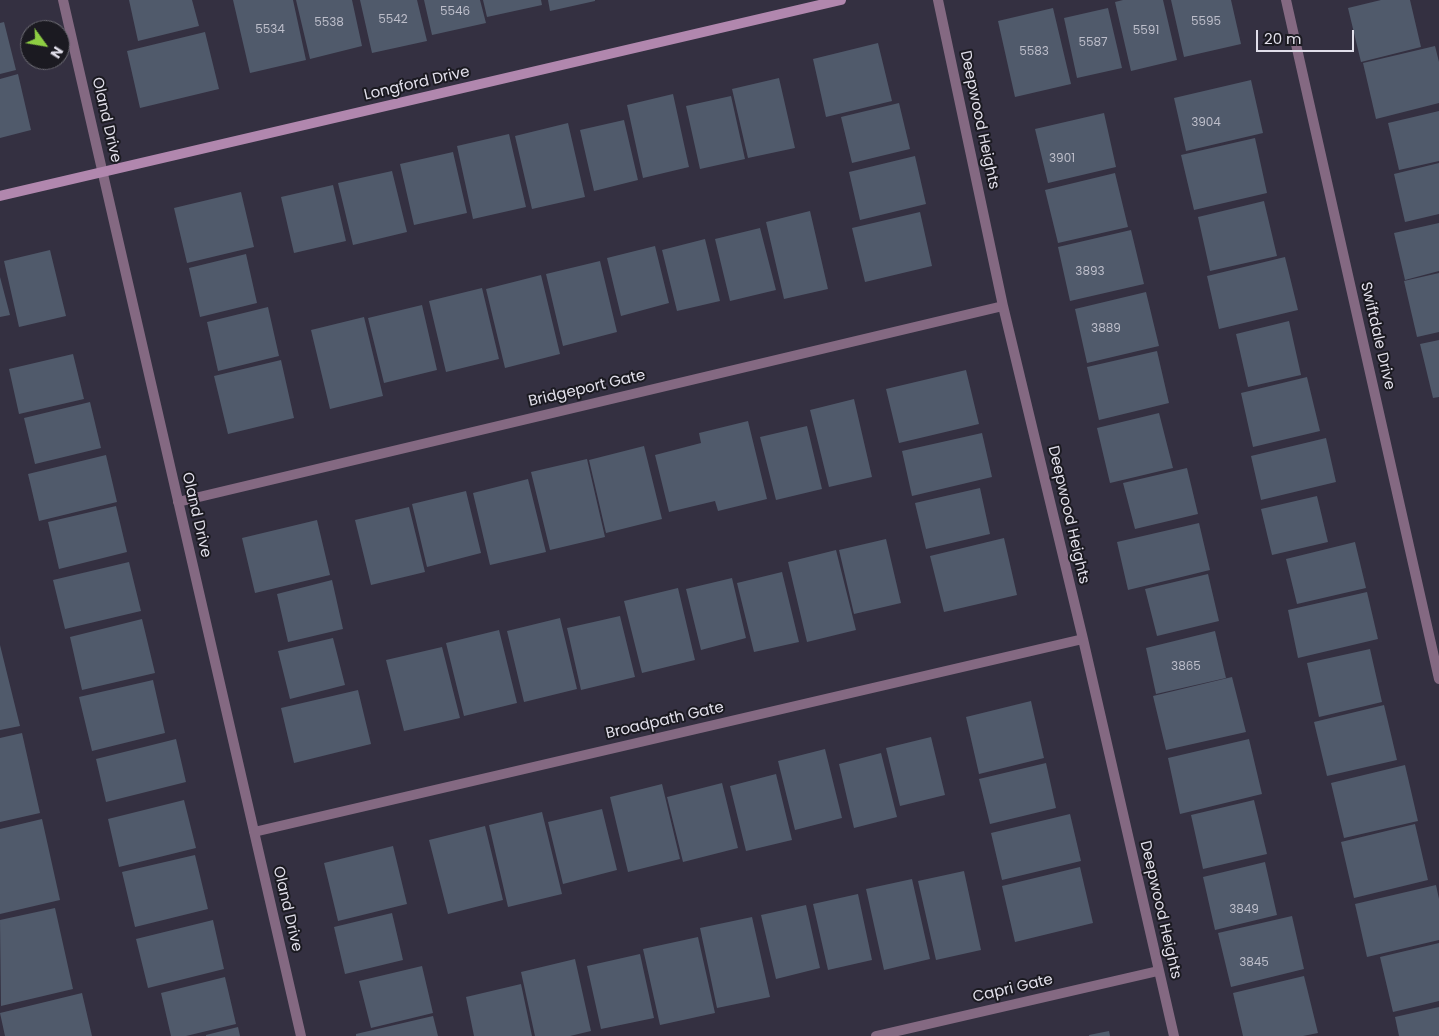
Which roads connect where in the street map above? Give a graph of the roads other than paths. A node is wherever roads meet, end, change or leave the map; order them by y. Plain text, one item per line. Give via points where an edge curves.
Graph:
1 (63, 0) edge
2 (840, 0) edge
3 (938, 0) edge
4 (1286, 0) edge
5 (103, 172) junction
6 (0, 196) edge
7 (1003, 306) junction
8 (178, 502) junction
9 (1083, 639) junction
10 (1439, 679) edge
11 (254, 832) junction
12 (1158, 970) junction
13 (301, 1036) edge
14 (876, 1036) edge
15 (1174, 1036) edge

1 - 5 street, Oland Drive
2 - 5 street, Longford Drive
3 - 7 street, Deepwood Heights
4 - 10 street, Swiftdale Drive
5 - 6 street, Longford Drive
5 - 8 street, Oland Drive
7 - 8 street, Bridgeport Gate
7 - 9 street, Deepwood Heights
8 - 11 street, Oland Drive
9 - 11 street, Broadpath Gate
9 - 12 street, Deepwood Heights
11 - 13 street, Oland Drive
12 - 14 street, Capri Gate
12 - 15 street, Deepwood Heights

